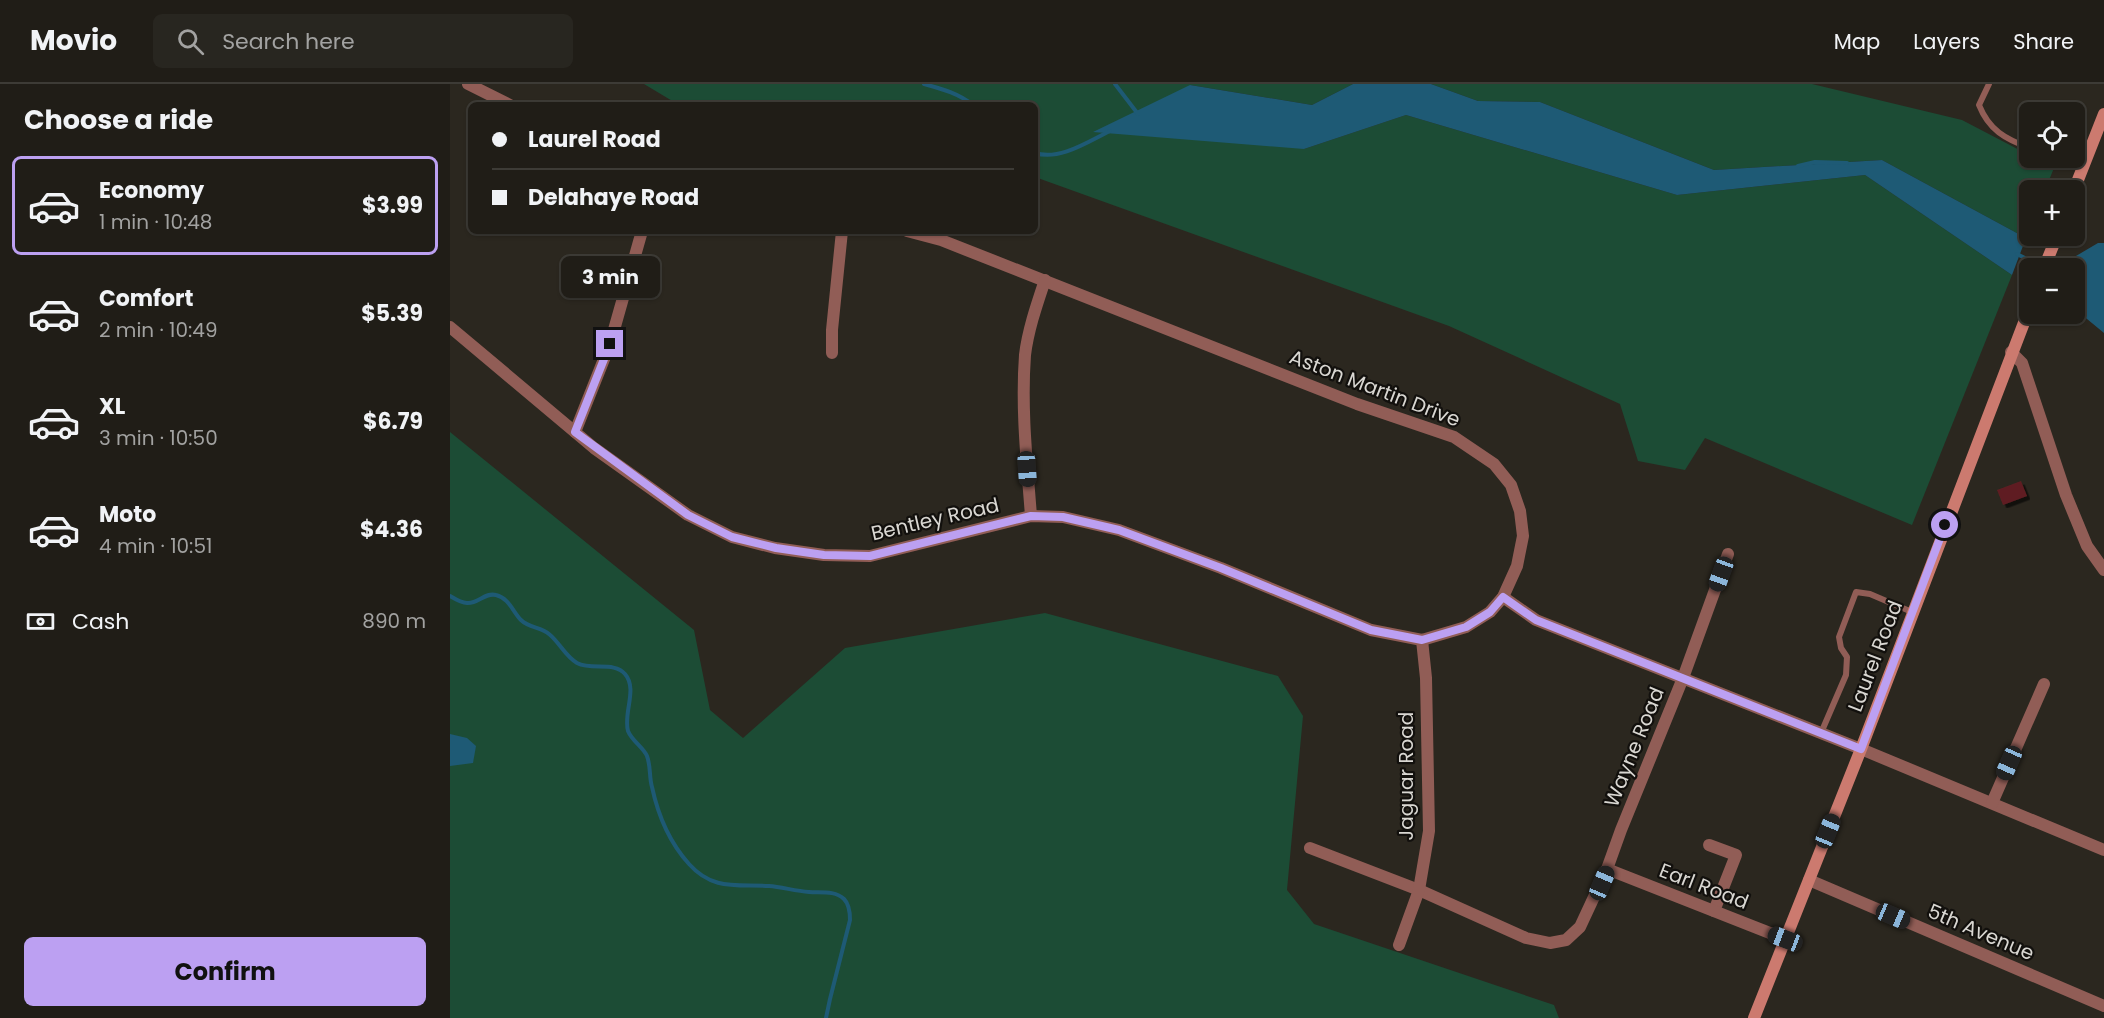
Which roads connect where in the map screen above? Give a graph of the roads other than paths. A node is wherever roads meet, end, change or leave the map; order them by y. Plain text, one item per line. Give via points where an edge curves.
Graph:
1 (468, 84) edge
2 (1989, 84) edge
3 (504, 102) edge
4 (2104, 114) edge
5 (2019, 144) edge
6 (2085, 162) edge
7 (641, 234) edge
8 (842, 234) edge
9 (918, 234) edge
10 (1045, 280) junction
11 (2023, 324) edge
12 (450, 327) edge
13 (2011, 352) junction
14 (832, 353) dead end
15 (575, 432) junction
16 (1031, 516) junction
17 (1728, 554) dead end
18 (2104, 570) edge
19 (1503, 597) junction
20 (1912, 612) junction
21 (1422, 640) junction
22 (1683, 678) junction
23 (2044, 684) dead end
24 (1821, 733) junction
25 (1861, 749) junction
26 (1992, 802) junction
27 (1709, 845) dead end
28 (1310, 848) dead end
29 (2104, 850) edge
30 (1607, 869) junction
31 (1809, 880) junction
32 (1419, 890) junction
33 (1714, 911) junction
34 (1785, 939) junction
35 (1399, 945) dead end
36 (2104, 1006) edge
37 (1754, 1018) edge

1 - 3 street
2 - 5 lane via 1979,105 1985,119 1991,128
4 - 6 main road
7 - 15 street via 610,344
8 - 14 street
9 - 10 street, Aston Martin Drive
10 - 16 street via 1025,354 1024,422
10 - 19 street, Aston Martin Drive via 1358,404 1454,437 1494,464 1511,485 1523,536 1517,566
11 - 13 main road, Laurel Road
12 - 15 street, Bentley Road
13 - 18 street via 2022,363 2087,546
13 - 20 main road, Laurel Road
15 - 16 street, Bentley Road via 688,515 732,537 776,548 870,556
16 - 21 street, Bentley Road via 1063,517 1119,530 1371,630
17 - 22 street, Wayne Road
19 - 21 street, Bentley Road via 1490,612 1466,627
19 - 22 street via 1536,620
20 - 24 lane via 1856,592 1839,638 1847,657 1846,675
20 - 25 main road, Laurel Road
21 - 32 street, Jaguar Road via 1428,831
22 - 24 street
22 - 30 street, Wayne Road
23 - 26 street
24 - 25 street
25 - 26 street
25 - 31 main road, Laurel Road
26 - 29 street
27 - 33 street via 1736,855
28 - 32 street
30 - 32 street, Wayne Road via 1580,927 1566,940 1550,943 1526,938
30 - 33 street, Earl Road
31 - 34 main road, Laurel Road
31 - 36 street, 5th Avenue
32 - 35 street, Jaguar Road
33 - 34 street, Earl Road
34 - 37 main road, Laurel Road

